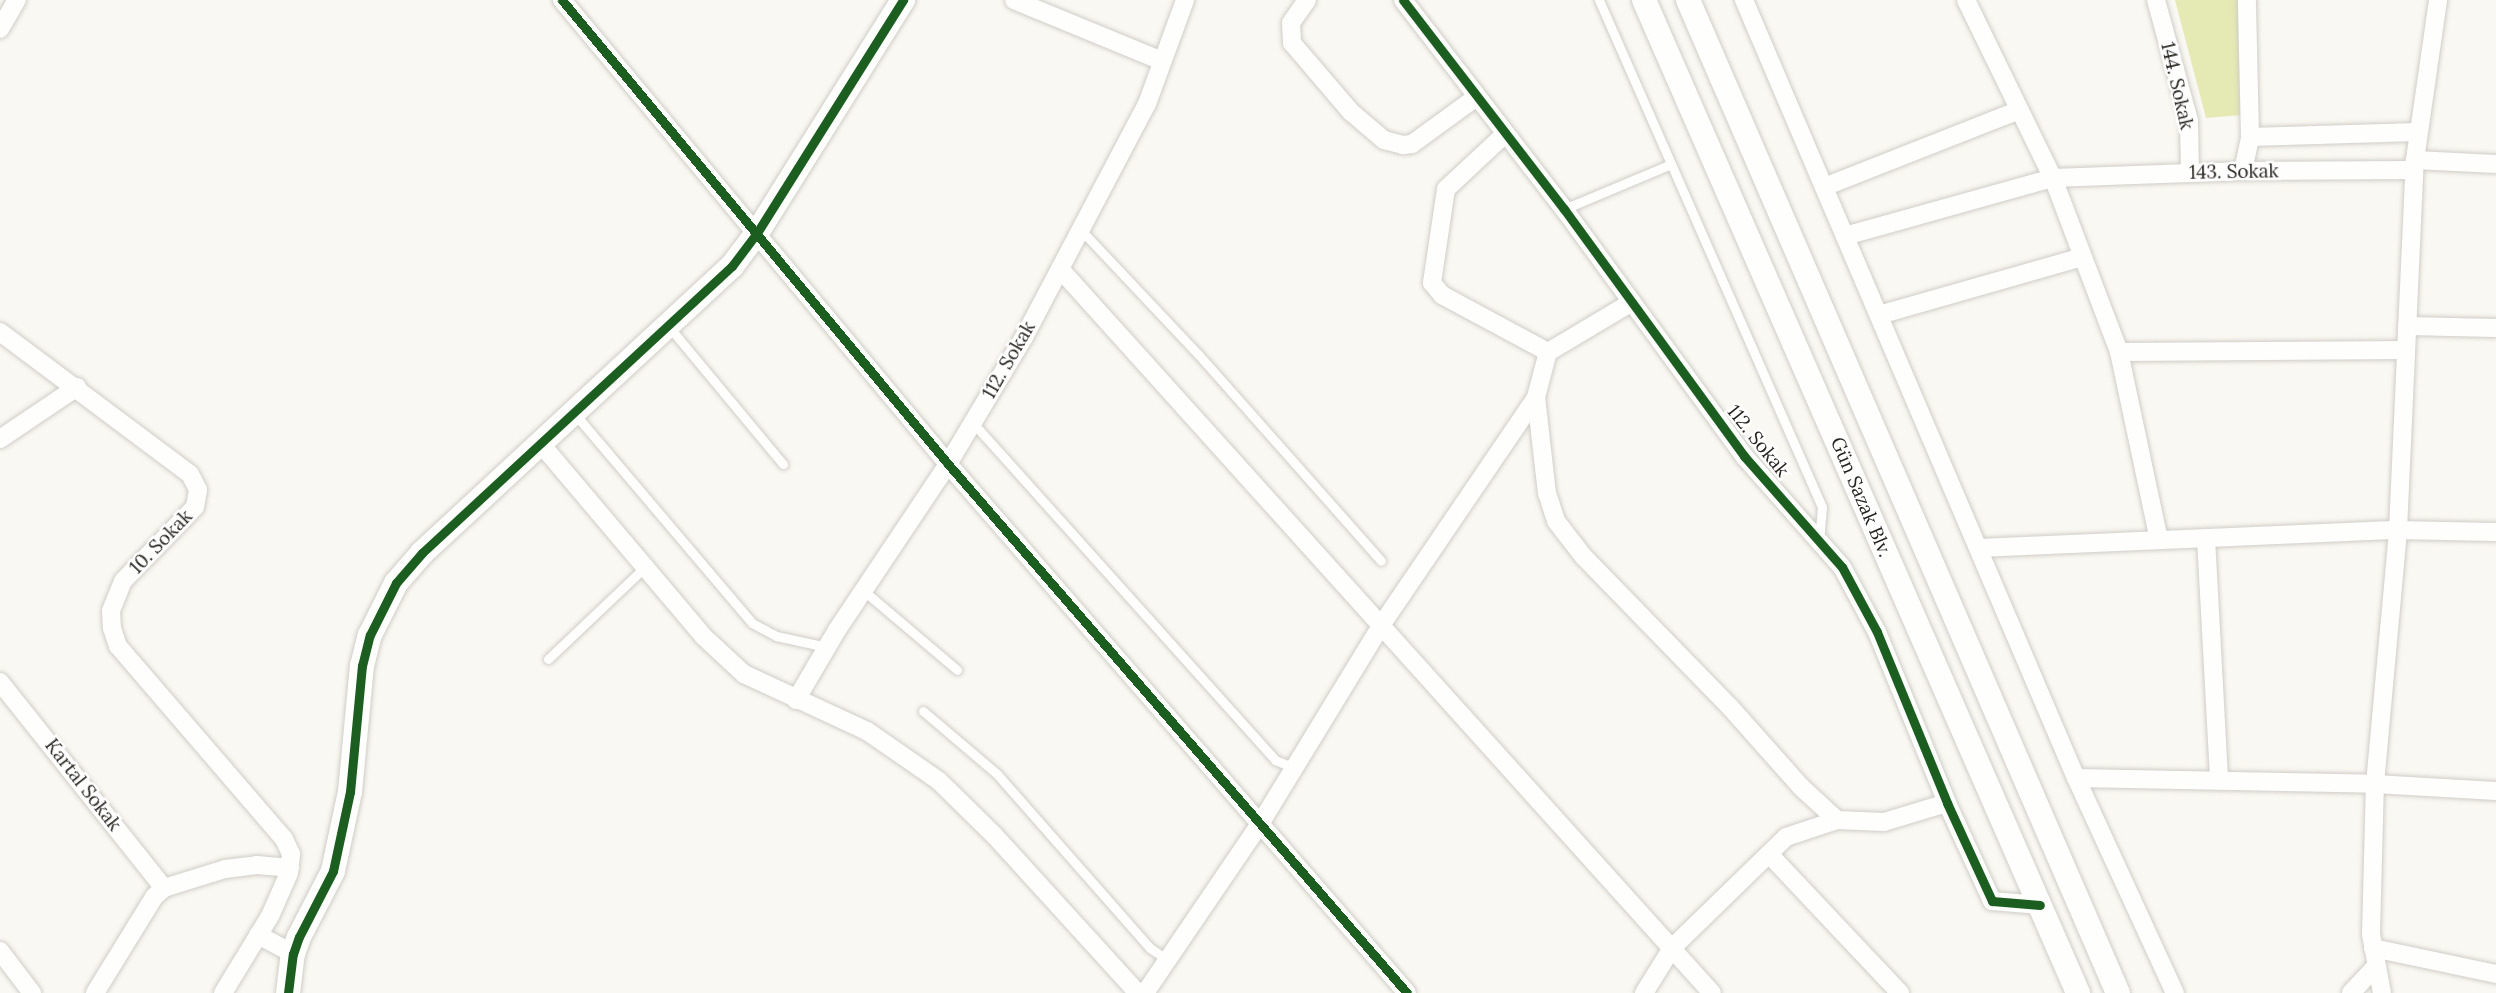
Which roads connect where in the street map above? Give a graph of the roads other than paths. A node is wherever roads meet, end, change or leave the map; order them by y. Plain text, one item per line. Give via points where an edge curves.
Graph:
1 (17, 0) edge
2 (562, 0) edge
3 (903, 0) edge
4 (1014, 0) edge
5 (1185, 0) edge
6 (1307, 0) edge
7 (1403, 0) edge
8 (1600, 0) edge
9 (1644, 0) edge
10 (1688, 0) edge
11 (1744, 0) edge
12 (1966, 0) edge
13 (2156, 0) edge
14 (2247, 0) edge
15 (2438, 0) edge
16 (0, 29) edge
17 (1162, 61) junction
18 (1475, 98) junction
19 (2019, 110) junction
20 (2418, 132) junction
21 (1504, 135) junction
22 (2250, 137) junction
23 (1671, 164) junction
24 (2496, 164) edge
25 (2414, 165) junction
26 (2243, 171) junction
27 (2190, 173) junction
28 (2053, 178) junction
29 (1824, 187) junction
30 (1564, 209) junction
31 (1080, 230) junction
32 (755, 236) junction
33 (1845, 236) junction
34 (2083, 257) junction
35 (1060, 269) junction
36 (1632, 302) junction
37 (1879, 315) junction
38 (668, 325) junction
39 (2407, 326) junction
40 (2496, 328) edge
41 (0, 332) edge
42 (2406, 350) junction
43 (1548, 352) junction
44 (2119, 352) junction
45 (77, 387) junction
46 (1536, 397) junction
47 (574, 413) junction
48 (973, 423) junction
49 (0, 439) edge
50 (541, 444) junction
51 (783, 464) dead end
52 (948, 464) junction
53 (2398, 530) junction
54 (2496, 531) edge
55 (1815, 535) junction
56 (2206, 538) junction
57 (2159, 540) junction
58 (1979, 548) junction
59 (1381, 561) dead end
60 (645, 567) junction
61 (864, 591) junction
62 (1382, 624) junction
63 (827, 648) junction
64 (548, 659) dead end
65 (957, 670) dead end
66 (0, 682) edge
67 (796, 700) junction
68 (923, 711) dead end
69 (1295, 768) junction
70 (2076, 778) junction
71 (2219, 781) junction
72 (2375, 784) junction
73 (2496, 791) edge
74 (1947, 803) junction
75 (1837, 820) junction
76 (1260, 824) junction
77 (1769, 854) junction
78 (290, 868) junction
79 (164, 888) junction
80 (2040, 905) junction
81 (258, 935) junction
82 (1671, 948) junction
83 (0, 951) edge
84 (293, 954) junction
85 (2375, 957) junction
86 (1168, 960) junction
87 (2496, 974) edge
88 (33, 993) edge
89 (95, 993) edge
90 (223, 993) edge
91 (288, 993) edge
92 (1138, 993) edge
93 (1145, 993) edge
94 (1407, 993) edge
95 (1644, 993) edge
96 (1712, 993) edge
97 (1900, 993) edge
98 (2078, 993) edge
99 (2118, 993) edge
100 (2175, 993) edge
101 (2351, 993) edge
102 (2382, 993) edge

1 - 16 street
2 - 32 street
3 - 32 main road
4 - 17 street
5 - 17 street, 112. Sokak
6 - 18 street via 1291,23 1292,43 1351,112 1384,141 1412,144
7 - 18 street, 112. Sokak
8 - 23 lane
9 - 80 main road, Gün Sazak Blv.
10 - 99 main road, Gün Sazak Blv.
11 - 29 street
12 - 19 street
13 - 27 street, 144. Sokak via 2189,121
14 - 22 street
15 - 20 street
17 - 31 street, 112. Sokak via 1147,104
18 - 21 street, 112. Sokak
19 - 28 street
19 - 29 street
20 - 22 street
20 - 25 street
21 - 30 street, 112. Sokak
21 - 43 street via 1446,189 1432,284 1442,295
22 - 26 street
23 - 30 lane
23 - 55 lane via 1822,507 1820,531
24 - 25 street, 143. Sokak
25 - 26 street, 143. Sokak
25 - 39 street
26 - 27 street, 143. Sokak
27 - 28 street, 143. Sokak
28 - 33 street, 143. Sokak
28 - 34 street
29 - 33 street
30 - 36 street, 112. Sokak
31 - 35 street, 112. Sokak
31 - 59 lane via 1198,354
32 - 38 main road via 732,267
32 - 52 street
33 - 37 street
34 - 37 street
34 - 44 street
35 - 48 street, 112. Sokak
35 - 62 street
36 - 43 street
36 - 55 street, 112. Sokak via 1744,456
37 - 58 street
38 - 47 main road
38 - 51 lane
39 - 40 street
39 - 42 street
41 - 45 street, 10. Sokak
42 - 44 street
42 - 53 street
43 - 46 street
44 - 57 street
45 - 49 street
45 - 78 street, 10. Sokak via 190,474 198,491 195,507 123,581 111,611 112,628 118,646 284,839 291,854
46 - 62 street
46 - 75 street via 1545,480 1556,521 1583,556
47 - 50 main road
47 - 63 lane via 752,623 776,636
48 - 52 street, 112. Sokak
48 - 69 lane via 1275,760
50 - 60 street
50 - 84 main road via 422,553 382,607 362,666 350,792 336,861
52 - 61 street, 112. Sokak
52 - 76 street
53 - 54 street
53 - 56 street
53 - 72 street
55 - 74 street, 112. Sokak via 1842,567 1877,632
56 - 57 street
56 - 71 street
57 - 58 street
58 - 70 street
60 - 64 lane
60 - 67 street via 703,636 744,674
61 - 63 street, 112. Sokak
61 - 65 lane
62 - 69 street
62 - 82 street
63 - 67 street, 112. Sokak
66 - 79 street, Kartal Sokak
67 - 92 street via 867,731 939,780
68 - 86 lane via 997,774 1150,948
69 - 76 street
70 - 71 street
70 - 100 street
71 - 72 street
72 - 73 street
72 - 85 street via 2371,882
74 - 75 street via 1884,822
74 - 80 street, 112. Sokak via 1992,901
75 - 77 street via 1786,837
76 - 86 street
76 - 94 street
77 - 82 street
77 - 97 street
78 - 79 street via 257,865 225,869
78 - 81 street
79 - 89 street
80 - 98 main road, Gün Sazak Blv.
81 - 84 street
81 - 90 street
82 - 95 street
82 - 96 street
83 - 88 street
84 - 91 main road
85 - 87 street
85 - 101 street
85 - 102 street
86 - 93 street

